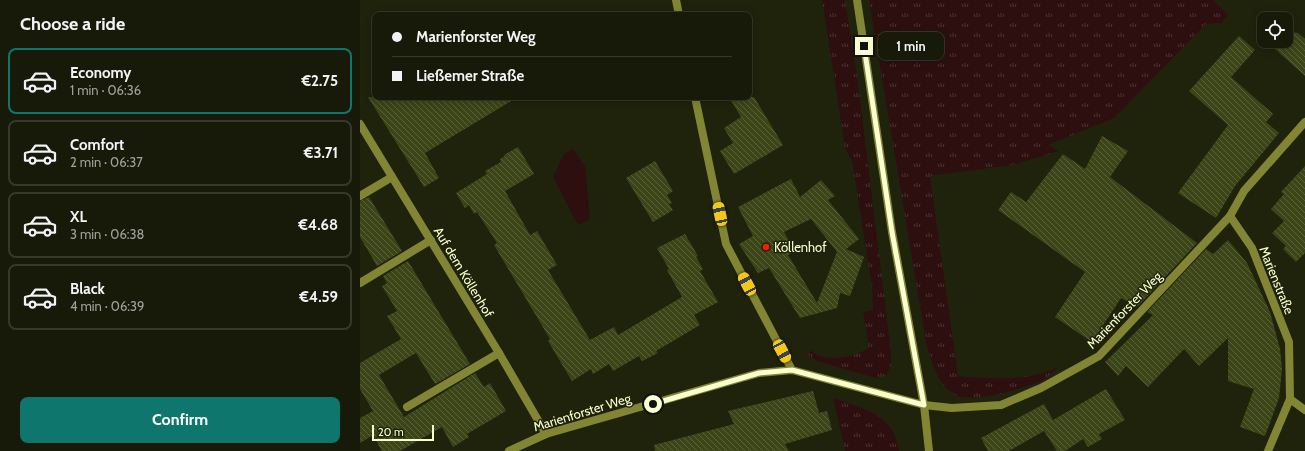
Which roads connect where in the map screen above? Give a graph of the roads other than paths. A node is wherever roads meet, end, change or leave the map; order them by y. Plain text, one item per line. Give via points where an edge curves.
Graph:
1 (676, 0) edge
2 (857, 0) edge
3 (678, 12) edge
4 (696, 100) edge
5 (1305, 122) edge
6 (360, 124) edge
7 (392, 177) junction
8 (360, 196) edge
9 (1230, 216) junction
10 (431, 240) junction
11 (360, 282) edge
12 (499, 353) junction
13 (792, 370) junction
14 (1290, 399) junction
15 (924, 405) junction
16 (407, 407) dead end
17 (1305, 410) edge
18 (546, 434) junction
19 (510, 451) edge
20 (928, 451) edge
21 (1268, 451) edge

1 - 3 street
2 - 15 street via 892,232
4 - 13 street via 726,244
5 - 9 street via 1244,191
6 - 7 street, Auf dem Köllenhof
7 - 8 street
7 - 10 street, Auf dem Köllenhof
9 - 14 street, Marienstraße via 1252,248 1289,342
9 - 15 street, Marienforster Weg via 1099,356 1041,388 1001,405 952,408
10 - 11 street
10 - 12 street, Auf dem Köllenhof
12 - 16 street
12 - 18 street, Auf dem Köllenhof
13 - 15 street, Marienforster Weg
13 - 18 street, Marienforster Weg via 759,373
14 - 17 street
14 - 21 street, Marienstraße
15 - 20 street
18 - 19 street, Marienforster Weg

